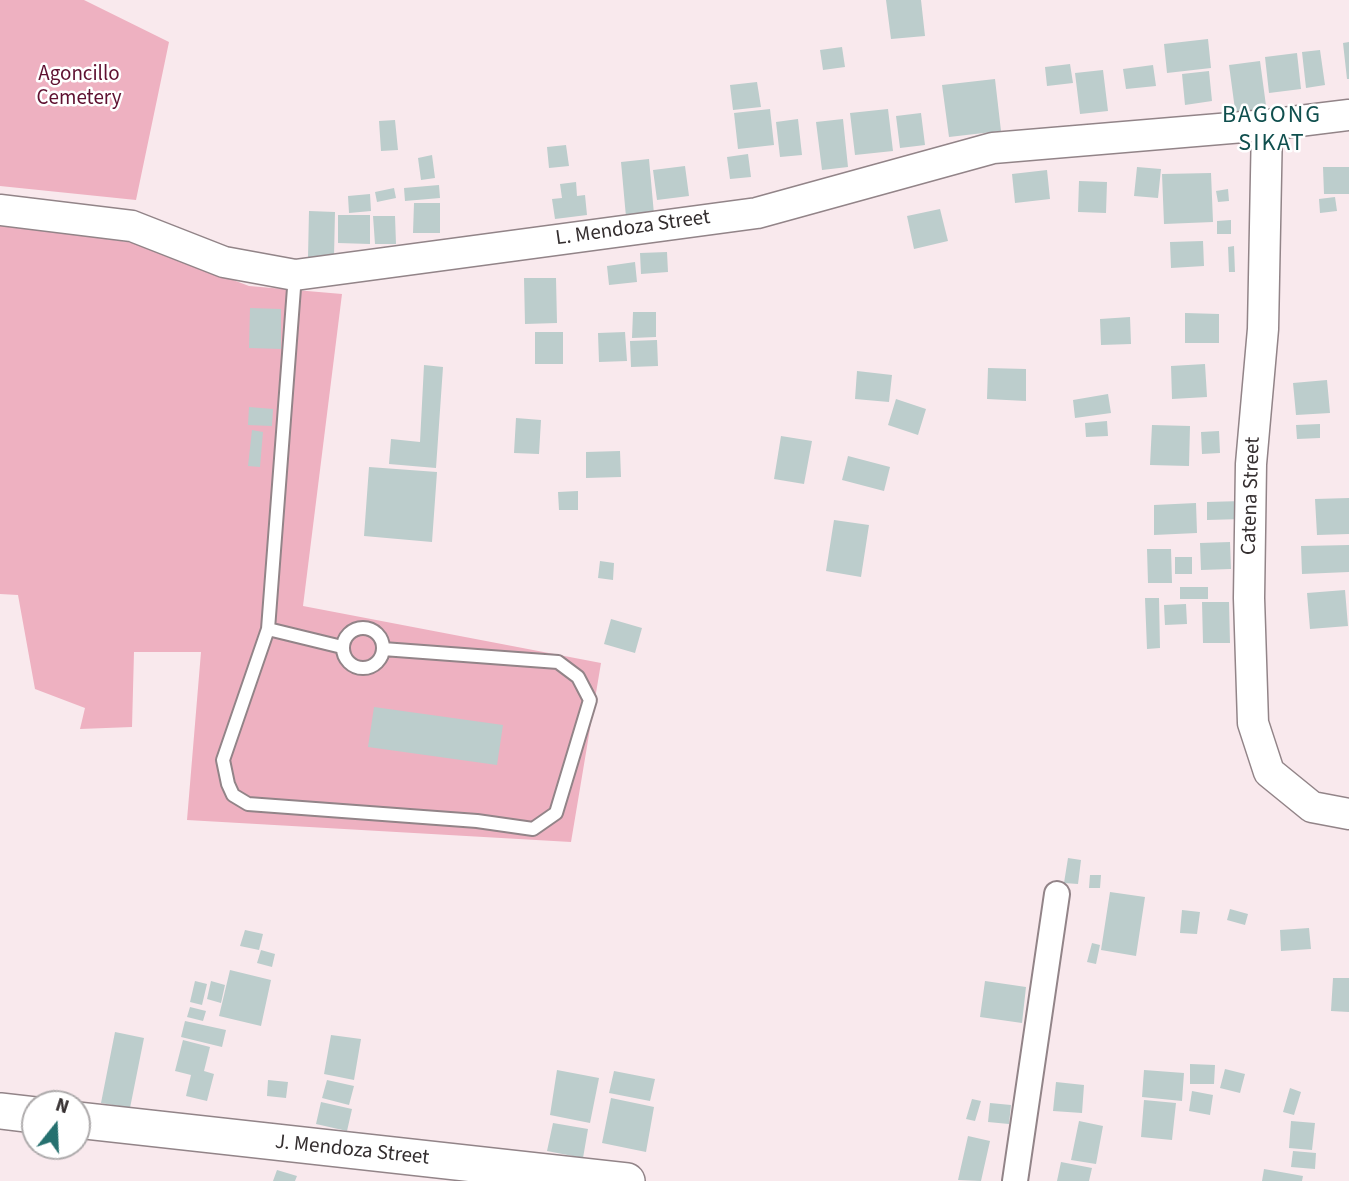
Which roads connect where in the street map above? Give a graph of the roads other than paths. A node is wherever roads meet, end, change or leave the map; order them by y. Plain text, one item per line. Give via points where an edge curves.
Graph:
1 (1349, 115) edge
2 (1267, 125) junction
3 (0, 210) edge
4 (295, 275) junction
5 (268, 629) junction
6 (342, 647) junction
7 (383, 649) junction
8 (1349, 814) edge
9 (1057, 894) dead end
10 (0, 1111) edge
11 (21, 1113) edge
12 (91, 1122) edge
13 (627, 1181) edge
14 (1015, 1181) edge

1 - 2 street, L. Mendoza Street
2 - 4 street, L. Mendoza Street via 993,148 757,213
2 - 8 street, Catena Street via 1263,329 1251,477 1253,723 1269,772 1312,807
3 - 4 street, L. Mendoza Street via 132,226 224,262
4 - 5 lane
5 - 6 lane
5 - 7 lane via 223,760 233,795 248,804 533,829 556,813 590,700 578,677 558,662
6 - 7 lane via 346,659 356,667 368,668 379,661
6 - 7 lane via 346,635 370,629 380,637
9 - 14 street
10 - 11 main road
12 - 13 main road, J. Mendoza Street

